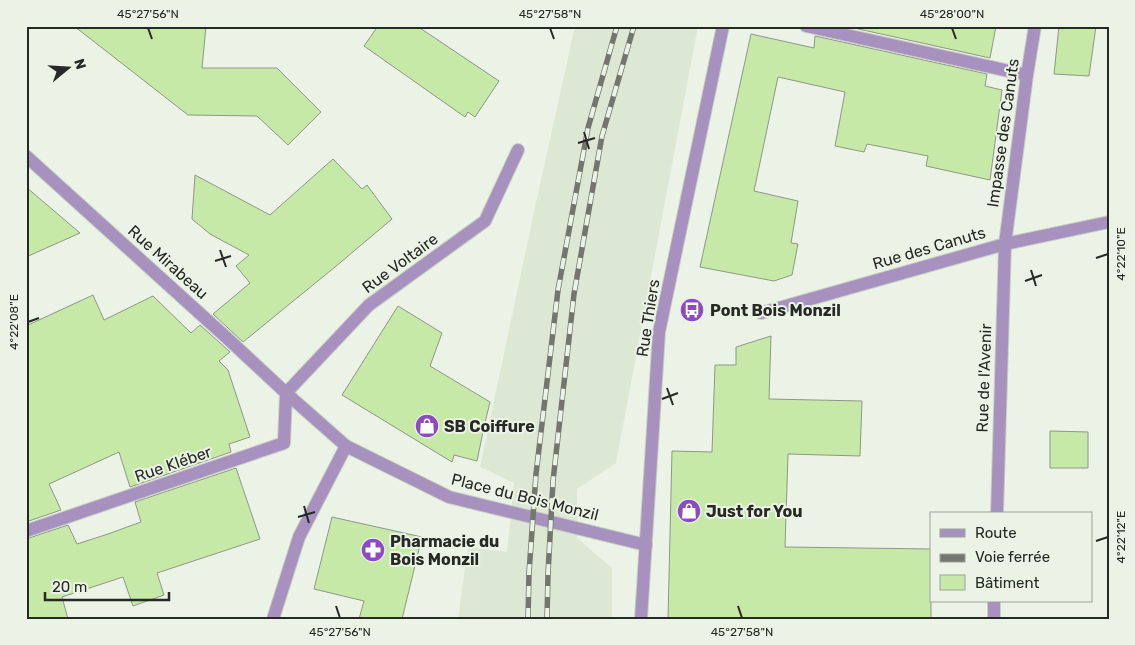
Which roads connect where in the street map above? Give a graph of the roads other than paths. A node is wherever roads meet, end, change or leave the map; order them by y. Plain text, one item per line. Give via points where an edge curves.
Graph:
1 (723, 26) edge
2 (806, 26) edge
3 (1035, 26) edge
4 (1026, 75) junction
5 (518, 150) dead end
6 (26, 156) edge
7 (1109, 222) edge
8 (1005, 244) junction
9 (760, 312) dead end
10 (286, 393) junction
11 (346, 446) junction
12 (997, 512) edge
13 (26, 531) edge
14 (646, 545) junction
15 (994, 602) edge
16 (273, 619) edge
17 (641, 619) edge
18 (994, 619) edge

1 - 14 street, Rue Thiers via 659,332
2 - 4 street
3 - 4 street, Impasse des Canuts
4 - 8 street, Impasse des Canuts
5 - 10 street, Rue Voltaire via 485,221 369,305
6 - 10 street, Rue Mirabeau
7 - 8 street, Rue des Canuts
8 - 9 street, Rue des Canuts
8 - 12 street, Rue de l'Avenir
10 - 11 street, Place du Bois Monzil
10 - 13 street, Rue Kléber via 284,443
11 - 14 street, Place du Bois Monzil via 449,497
11 - 16 street via 299,537
14 - 17 street, Rue Thiers
15 - 18 street

